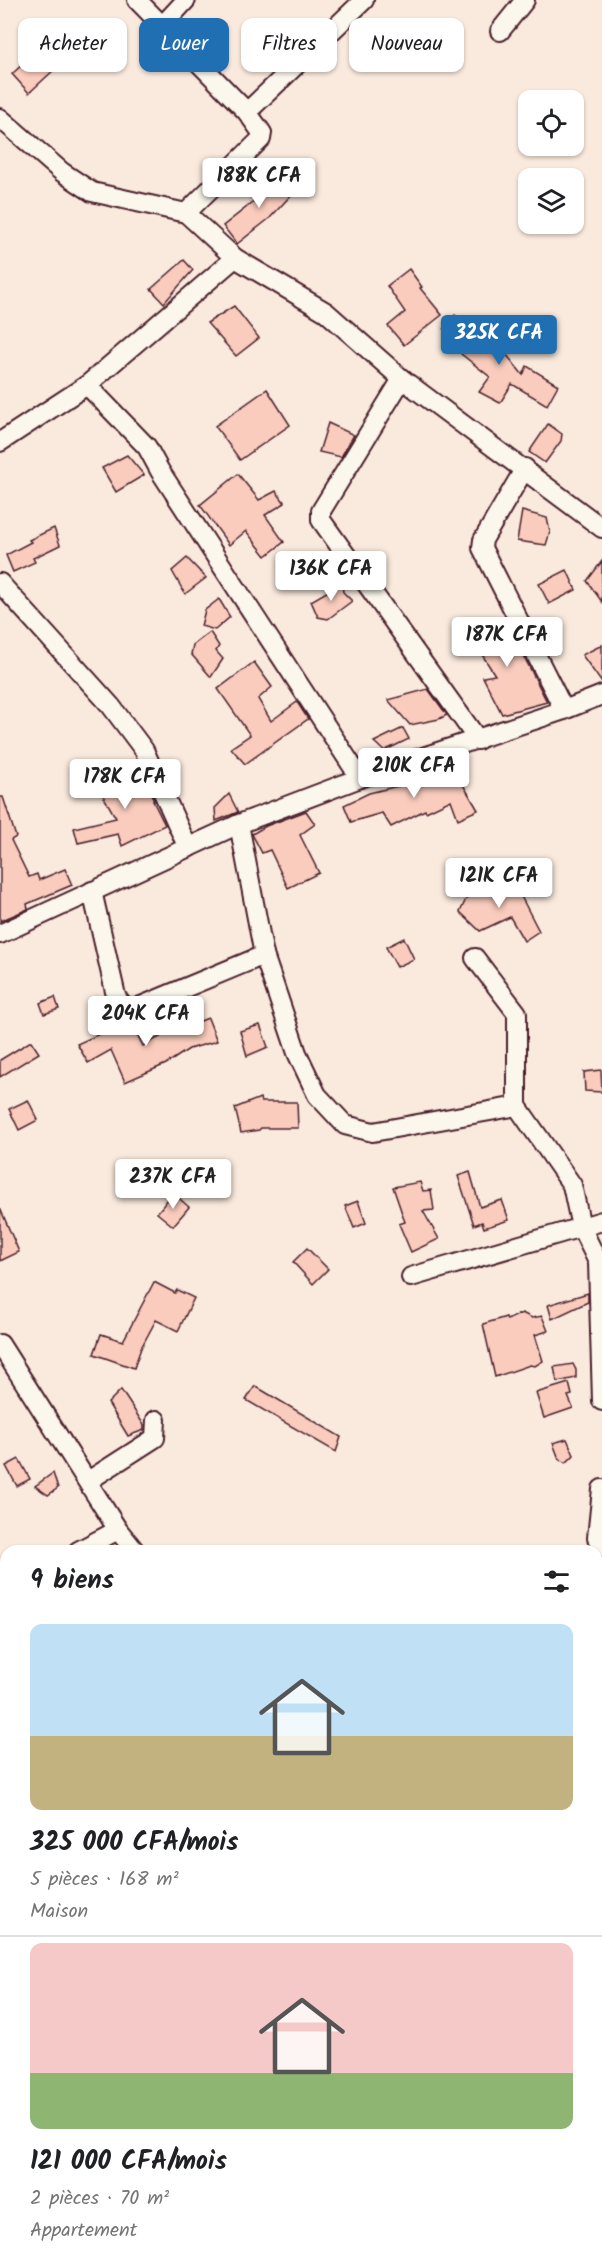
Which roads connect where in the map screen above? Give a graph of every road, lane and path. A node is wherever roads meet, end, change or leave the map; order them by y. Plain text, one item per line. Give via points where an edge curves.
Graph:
1 (137, 0) edge
2 (186, 0) edge
3 (364, 0) edge
4 (525, 0) edge
5 (154, 18) edge
6 (170, 18) edge
7 (500, 31) dead end
8 (207, 72) edge
9 (247, 112) junction
10 (0, 118) edge
11 (186, 213) junction
12 (235, 258) junction
13 (402, 379) junction
14 (87, 385) junction
15 (0, 442) edge
16 (525, 468) junction
17 (602, 528) edge
18 (0, 583) edge
19 (602, 695) edge
20 (564, 710) junction
21 (478, 740) junction
22 (360, 778) junction
23 (239, 824) junction
24 (188, 848) junction
25 (92, 891) junction
26 (0, 934) edge
27 (264, 955) junction
28 (475, 958) dead end
29 (517, 1106) junction
30 (602, 1221) edge
31 (581, 1227) junction
32 (411, 1277) dead end
33 (0, 1344) edge
34 (602, 1401) edge
35 (156, 1420) dead end
36 (88, 1481) junction
37 (602, 1490) edge
38 (118, 1530) junction
39 (89, 1545) edge
40 (130, 1545) edge
41 (601, 1545) edge

1 - 5 street
2 - 6 street
3 - 9 street
4 - 7 street
8 - 9 street
9 - 11 street via 261,130 261,139
10 - 11 street via 62,172 92,192
11 - 12 street
12 - 13 street via 326,312
12 - 14 street
13 - 16 street
13 - 21 street via 321,511 321,520
14 - 15 street
14 - 22 street via 147,447
16 - 17 street
16 - 20 street via 482,548
18 - 24 street via 111,706 144,750
19 - 20 street
20 - 21 street
21 - 22 street
22 - 23 street
23 - 24 street
23 - 27 street
24 - 25 street
25 - 26 street
25 - 27 street via 116,996 128,1008 134,1009
27 - 29 street via 297,1053 317,1095 345,1125 373,1132
28 - 29 street via 517,1013
29 - 31 street via 572,1185
30 - 31 street
31 - 32 street
31 - 34 street via 598,1262
33 - 36 street
35 - 36 street via 155,1438
36 - 38 street
37 - 41 street via 597,1538
38 - 39 street
38 - 40 street

